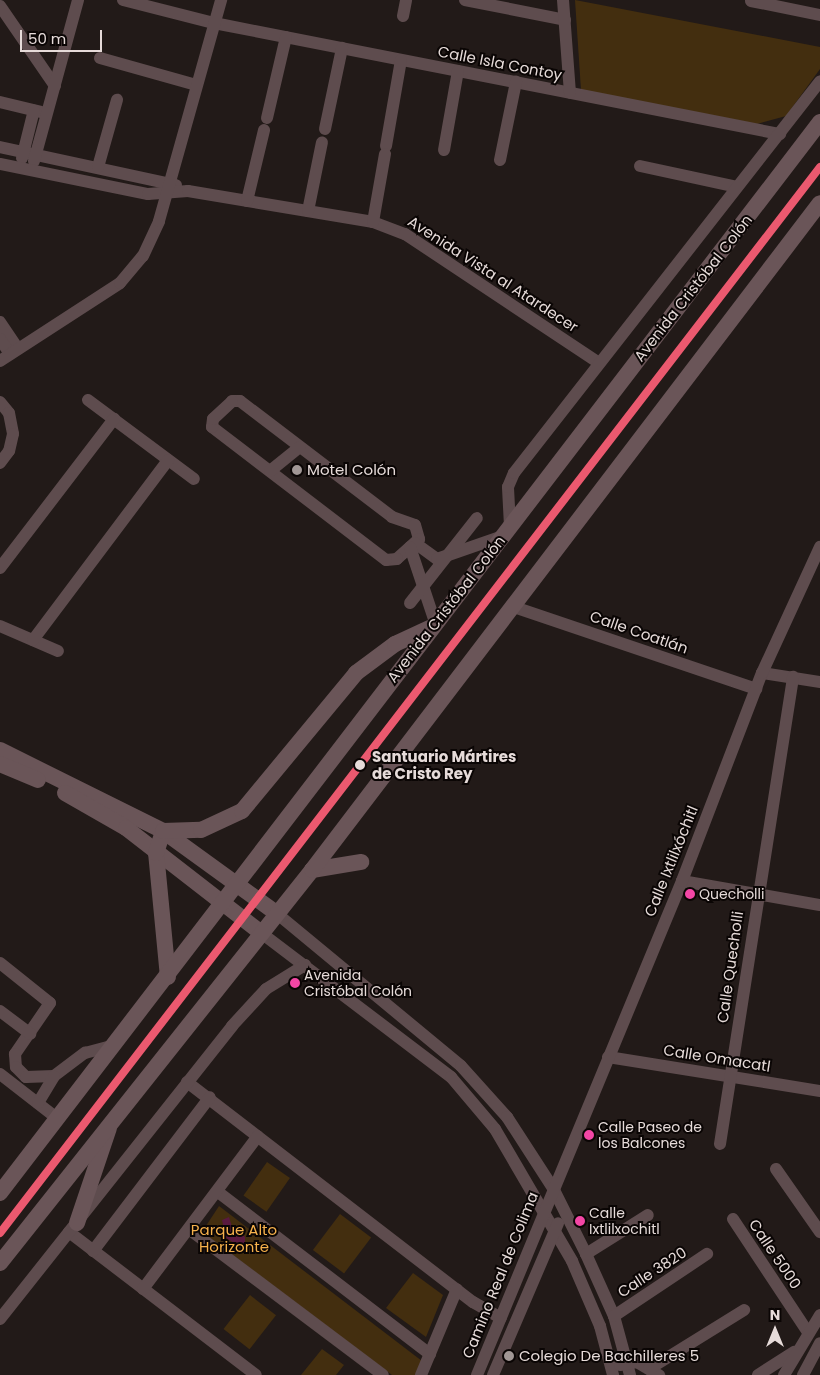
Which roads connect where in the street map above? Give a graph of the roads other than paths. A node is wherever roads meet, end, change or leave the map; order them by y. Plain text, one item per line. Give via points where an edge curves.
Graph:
1 (78, 0) edge
2 (123, 0) edge
3 (221, 0) edge
4 (406, 0) edge
5 (465, 0) edge
6 (563, 0) edge
7 (751, 1) edge
8 (0, 6) edge
9 (820, 15) edge
10 (403, 16) dead end
11 (565, 20) junction
12 (214, 23) junction
13 (286, 37) junction
14 (342, 48) junction
15 (100, 58) dead end
16 (401, 60) junction
17 (458, 71) junction
18 (516, 82) junction
19 (820, 82) edge
20 (196, 85) junction
21 (55, 86) junction
22 (570, 93) junction
23 (117, 100) dead end
24 (0, 102) edge
25 (34, 110) junction
26 (48, 113) junction
27 (820, 122) edge
28 (325, 129) dead end
29 (780, 134) junction
30 (322, 142) dead end
31 (0, 147) edge
32 (444, 150) dead end
33 (30, 153) junction
34 (500, 160) dead end
35 (0, 164) edge
36 (640, 166) dead end
37 (98, 167) junction
38 (25, 169) junction
39 (169, 181) junction
40 (737, 187) junction
41 (188, 191) junction
42 (165, 194) junction
43 (247, 201) junction
44 (820, 203) edge
45 (308, 212) junction
46 (373, 222) junction
47 (0, 322) edge
48 (0, 339) edge
49 (9, 354) edge
50 (599, 363) junction
51 (88, 400) dead end
52 (0, 402) edge
53 (4, 418) edge
54 (114, 418) junction
55 (300, 447) junction
56 (5, 454) edge
57 (168, 460) junction
58 (0, 463) edge
59 (270, 471) junction
60 (194, 479) dead end
61 (478, 518) dead end
62 (506, 531) junction
63 (413, 545) junction
64 (820, 547) edge
65 (447, 556) junction
66 (0, 568) edge
67 (425, 585) junction
68 (410, 603) dead end
69 (511, 606) junction
70 (434, 624) junction
71 (0, 626) edge
72 (33, 640) junction
73 (58, 651) dead end
74 (762, 672) junction
75 (793, 678) junction
76 (820, 682) edge
77 (756, 688) junction
78 (0, 750) edge
79 (0, 764) edge
80 (163, 830) junction
81 (156, 853) junction
82 (360, 862) dead end
83 (312, 870) junction
84 (682, 881) junction
85 (237, 883) junction
86 (758, 894) junction
87 (221, 903) junction
88 (820, 905) edge
89 (275, 912) junction
90 (260, 932) junction
91 (299, 932) junction
92 (284, 949) junction
93 (0, 963) edge
94 (305, 966) junction
95 (168, 977) junction
96 (0, 1011) edge
97 (30, 1034) junction
98 (115, 1045) junction
99 (608, 1057) junction
100 (0, 1074) edge
101 (54, 1076) junction
102 (730, 1076) junction
103 (187, 1082) junction
104 (820, 1091) edge
105 (210, 1097) junction
106 (38, 1103) junction
107 (112, 1117) junction
108 (58, 1119) junction
109 (258, 1136) junction
110 (720, 1144) dead end
111 (776, 1169) dead end
112 (552, 1188) junction
113 (218, 1192) junction
114 (0, 1193) edge
115 (545, 1207) junction
116 (563, 1209) junction
117 (648, 1215) dead end
118 (732, 1219) dead end
119 (73, 1228) junction
120 (556, 1228) junction
121 (190, 1230) junction
122 (820, 1232) edge
123 (93, 1251) junction
124 (586, 1254) junction
125 (707, 1254) dead end
126 (0, 1263) edge
127 (143, 1289) junction
128 (458, 1289) junction
129 (744, 1310) dead end
130 (820, 1315) edge
131 (614, 1316) junction
132 (501, 1318) junction
133 (0, 1319) edge
134 (807, 1331) junction
135 (493, 1338) junction
136 (820, 1343) edge
137 (506, 1344) junction
138 (795, 1352) junction
139 (430, 1354) junction
140 (628, 1369) edge
141 (612, 1371) edge
142 (654, 1372) edge
143 (256, 1375) edge
144 (383, 1375) edge
145 (421, 1375) edge
146 (477, 1375) edge
147 (493, 1375) edge
148 (758, 1375) edge
149 (784, 1375) edge
150 (803, 1375) edge

1 - 21 street
2 - 12 street, Calle Isla Contoy
3 - 12 street
4 - 10 street
5 - 11 street
6 - 11 street
7 - 9 street
8 - 21 street
11 - 22 street
12 - 13 street, Calle Isla Contoy
12 - 20 street
13 - 14 street, Calle Isla Contoy
13 - 43 street
14 - 16 street, Calle Isla Contoy
14 - 28 street
15 - 20 street
16 - 17 street, Calle Isla Contoy
16 - 46 street
17 - 18 street, Calle Isla Contoy
17 - 32 street
18 - 22 street, Calle Isla Contoy
18 - 34 street
19 - 29 street
20 - 39 street
21 - 26 street
22 - 29 street, Calle Isla Contoy
23 - 37 street
24 - 25 street
25 - 26 street
25 - 33 street
26 - 33 street
27 - 62 main road, Avenida Cristóbal Colón
29 - 40 street
30 - 45 street
31 - 33 street, Avenida Vista al Atardecer
33 - 37 street, Avenida Vista al Atardecer
33 - 38 street
35 - 38 street, Avenida Vista al Atardecer
36 - 40 street
37 - 39 street, Avenida Vista al Atardecer
38 - 42 street, Avenida Vista al Atardecer
39 - 41 street, Avenida Vista al Atardecer
39 - 42 street
40 - 50 street
41 - 42 street, Avenida Vista al Atardecer
41 - 43 street, Avenida Vista al Atardecer
42 - 49 street via 153,238 131,273
43 - 45 street, Avenida Vista al Atardecer
44 - 69 main road
45 - 46 street, Avenida Vista al Atardecer
46 - 50 street, Avenida Vista al Atardecer via 405,234
47 - 49 street
48 - 49 street
50 - 62 street via 514,473 508,487
51 - 54 street
52 - 53 street via 9,413
53 - 56 street via 13,434
54 - 57 street
54 - 66 street
55 - 59 street
55 - 59 street via 240,401 232,401 213,419 212,427
55 - 63 street via 392,517 415,525 420,535
56 - 58 street
57 - 60 street
57 - 72 street
59 - 63 street via 386,560 397,559
61 - 65 street
62 - 65 street
62 - 70 main road, Avenida Cristóbal Colón
63 - 65 street via 437,559
63 - 67 street
64 - 74 street, Calle Ixtlilxóchitl
65 - 67 street
67 - 68 street
67 - 70 street
69 - 77 street, Calle Coatlán
69 - 83 main road
70 - 80 main road via 395,644 356,673 242,811 201,830
70 - 85 main road, Avenida Cristóbal Colón
71 - 72 street
72 - 73 street
74 - 75 street
74 - 77 street, Calle Ixtlilxóchitl
75 - 76 street
75 - 86 street, Calle Quecholli
77 - 84 street, Calle Ixtlilxóchitl
78 - 80 main road
79 - 81 main road via 52,785 110,819
80 - 81 main road
80 - 85 main road
81 - 87 main road
81 - 95 main road
82 - 83 main road
83 - 89 main road
84 - 86 street
84 - 99 street, Calle Ixtlilxóchitl
85 - 87 main road, Avenida Cristóbal Colón
85 - 89 main road
86 - 88 street
86 - 102 street, Calle Quecholli
87 - 90 main road
87 - 95 main road, Avenida Cristóbal Colón
89 - 90 main road
89 - 91 street
90 - 92 street
90 - 107 main road
91 - 92 street via 300,945
91 - 112 street via 461,1066 507,1117
92 - 94 street
93 - 97 street via 50,1003
94 - 103 street via 260,995
94 - 115 street via 451,1077 495,1130
95 - 98 main road, Avenida Cristóbal Colón
96 - 97 street
97 - 101 street via 15,1054 16,1067 32,1079
98 - 101 street via 81,1056
98 - 108 main road, Avenida Cristóbal Colón
99 - 102 street, Calle Omacatl
99 - 112 street, Calle Ixtlilxóchitl
100 - 106 street
101 - 106 street
102 - 104 street, Calle Omacatl
102 - 110 street, Calle Quecholli
103 - 105 street
103 - 119 street
105 - 109 street
105 - 123 street
106 - 108 street
107 - 119 main road
107 - 126 main road
108 - 114 main road, Avenida Cristóbal Colón
109 - 113 street
109 - 128 street
111 - 122 street
112 - 115 street, Camino Real de Colima
112 - 116 street
113 - 121 street
113 - 139 street
115 - 120 street
115 - 132 street, Camino Real de Colima
116 - 120 street, Camino Real de Colima
116 - 124 street
117 - 124 street
118 - 134 street, Calle 5000
119 - 123 street
119 - 133 street
120 - 137 street, Camino Real de Colima
120 - 141 street via 600,1326
121 - 127 street
121 - 144 street
123 - 127 street
124 - 131 street
125 - 131 street, Calle 3820
127 - 143 street
128 - 132 street
128 - 139 street
129 - 142 street
130 - 134 street
131 - 140 street
132 - 135 street, Camino Real de Colima
134 - 138 street
135 - 137 street
135 - 146 street, Camino Real de Colima
136 - 150 street
137 - 147 street, Camino Real de Colima
138 - 148 street
138 - 149 street
139 - 145 street
140 - 141 street
140 - 142 street

